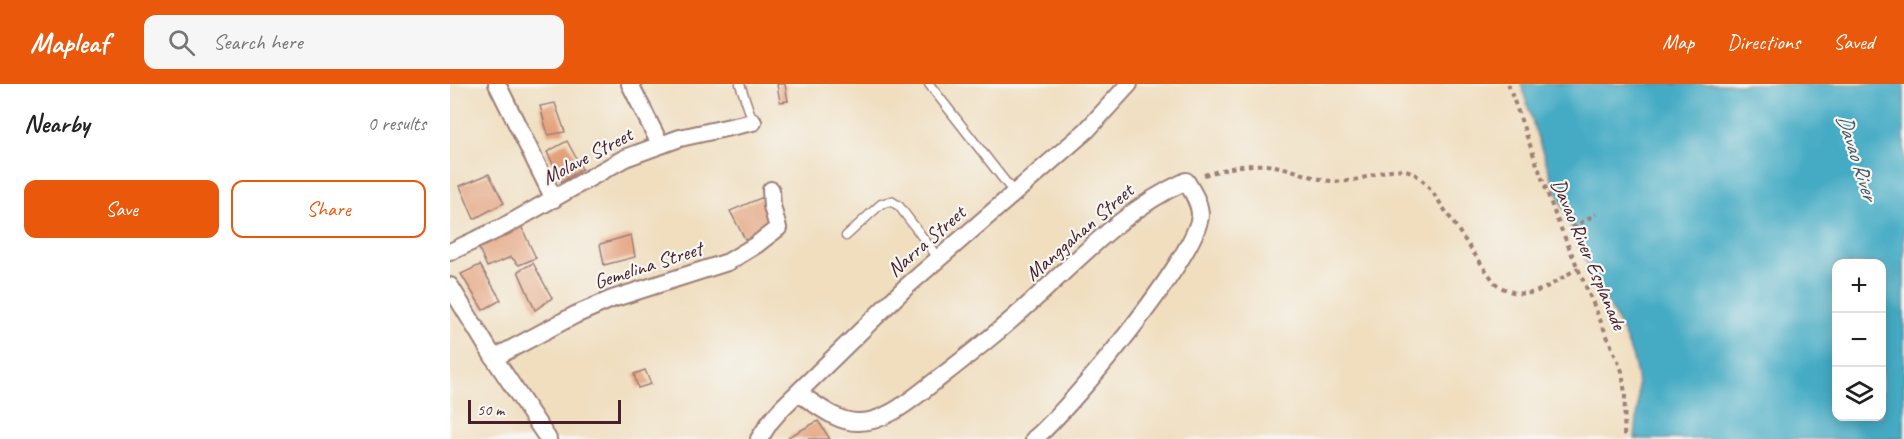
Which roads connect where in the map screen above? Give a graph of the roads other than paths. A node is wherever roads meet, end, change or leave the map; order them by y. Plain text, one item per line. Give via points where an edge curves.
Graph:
1 (497, 84) edge
2 (630, 84) edge
3 (741, 84) edge
4 (929, 84) edge
5 (1129, 84) edge
6 (753, 122) joint
7 (660, 144) junction
8 (771, 190) dead end
9 (1015, 194) junction
10 (554, 199) junction
11 (846, 237) dead end
12 (450, 252) edge
13 (939, 259) junction
14 (450, 286) edge
15 (494, 358) junction
16 (798, 393) junction
17 (548, 439) edge
18 (759, 439) edge
19 (1034, 439) edge

1 - 10 street
2 - 7 street
3 - 6 lane
4 - 9 lane
5 - 9 street, Narra Street via 1088,130
6 - 7 street, Molave Street
7 - 10 street, Molave Street via 625,158
8 - 15 street, Gemelina Street via 778,228 738,256 705,271 612,299
9 - 13 street, Narra Street
10 - 12 street, Molave Street
11 - 13 lane via 881,204 891,201
13 - 16 street, Narra Street
14 - 15 street
15 - 17 street
16 - 18 street, Narra Street
16 - 19 street, Manggahan Street via 849,422 883,416 911,400 977,349 1119,223 1158,195 1186,181 1200,214 1189,246 1087,383

